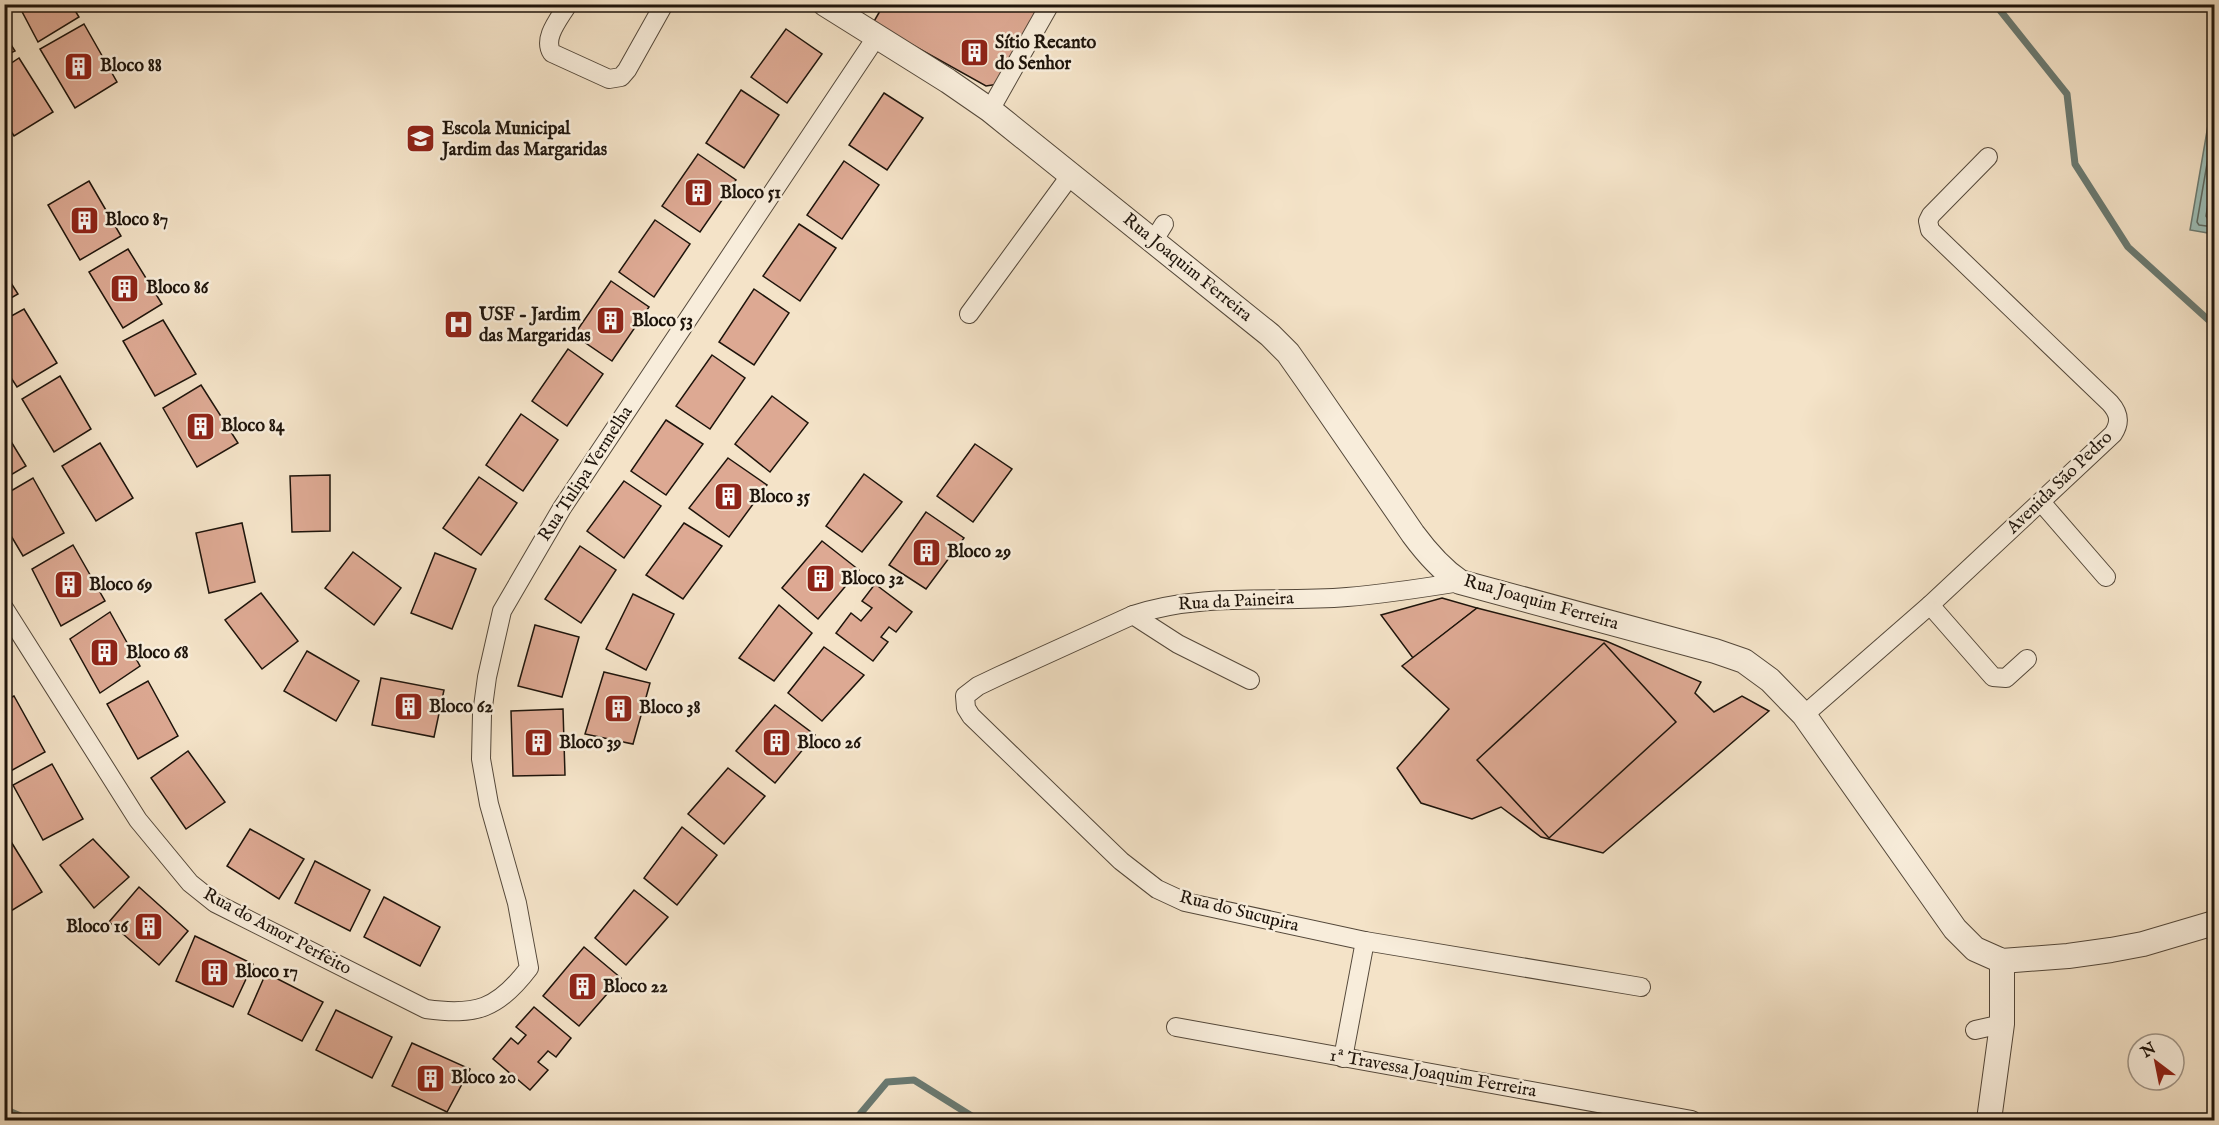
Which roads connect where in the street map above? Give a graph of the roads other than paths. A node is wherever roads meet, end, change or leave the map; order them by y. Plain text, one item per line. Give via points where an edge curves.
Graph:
1 (568, 4) edge
2 (664, 4) edge
3 (825, 4) edge
4 (1050, 4) edge
5 (877, 36) junction
6 (990, 110) junction
7 (1988, 157) dead end
8 (1070, 176) junction
9 (969, 314) dead end
10 (2041, 502) junction
11 (2106, 577) dead end
12 (1460, 582) junction
13 (1930, 605) junction
14 (4, 608) edge
15 (1133, 615) junction
16 (2027, 659) dead end
17 (1250, 680) dead end
18 (964, 702) joint
19 (1804, 715) junction
20 (2214, 923) edge
21 (1365, 941) junction
22 (2002, 961) junction
23 (529, 968) joint
24 (1641, 987) dead end
25 (2002, 1024) junction
26 (1176, 1027) dead end
27 (1975, 1030) dead end
28 (1343, 1058) junction
29 (1692, 1120) edge
30 (1989, 1120) edge

1 - 2 street via 548,46 552,53 609,80 621,77
3 - 5 street, Rua Joaquim Ferreira
4 - 6 street
5 - 6 street, Rua Joaquim Ferreira
5 - 23 street, Rua Tulipa Vermelha via 562,508 502,611 487,677 481,759
6 - 8 street, Rua Joaquim Ferreira
7 - 10 street, Avenida São Pedro via 1931,215 1930,230 2110,403 2119,420 2113,434
8 - 9 street
8 - 12 street, Rua Joaquim Ferreira via 1159,232 1270,335 1288,354 1430,557
10 - 11 street
10 - 13 street, Avenida São Pedro
12 - 15 street, Rua da Paineira via 1346,597 1216,600
12 - 19 street, Rua Joaquim Ferreira via 1744,661 1770,680
13 - 16 street via 1993,677 2006,678
13 - 19 street, Avenida São Pedro
14 - 23 street, Rua do Amor Perfeito via 138,820 190,883 215,903 426,1010 476,1011 504,995
15 - 17 street via 1178,644
15 - 18 street, Rua da Paineira via 978,686 968,692
18 - 21 street, Rua do Sucupira via 971,716 1121,861 1157,889 1185,902
19 - 22 street, Rua Joaquim Ferreira via 1955,929 1975,949
20 - 22 street via 2111,950
21 - 24 street, Rua do Sucupira
21 - 28 street
22 - 25 street
25 - 27 street
25 - 30 street
26 - 28 street, 1ª Travessa Joaquim Ferreira
28 - 29 street, 1ª Travessa Joaquim Ferreira

